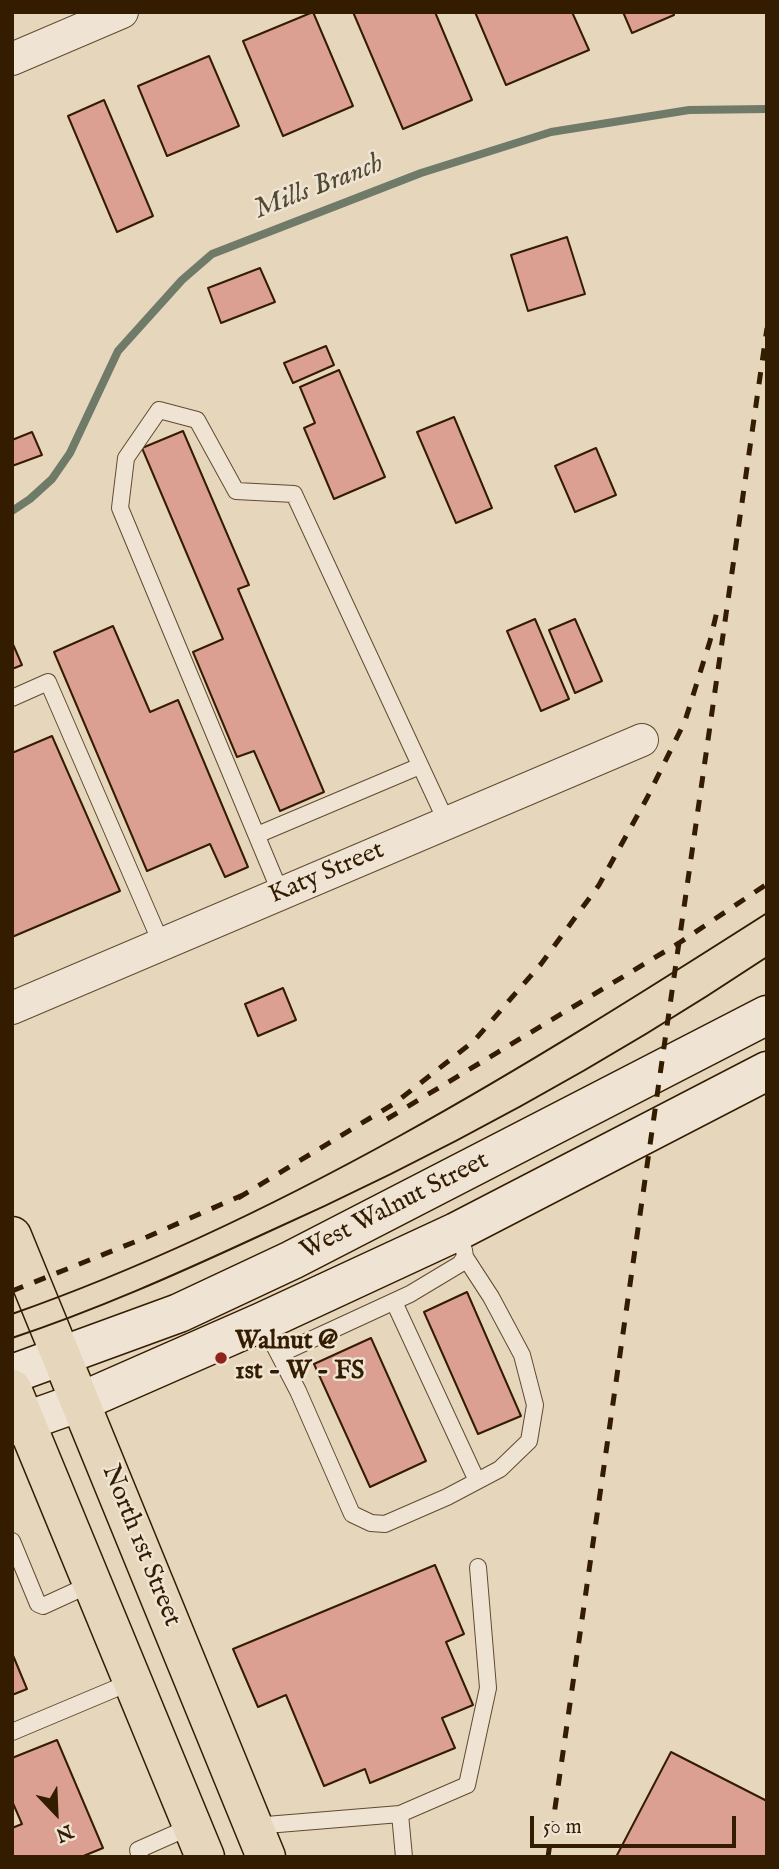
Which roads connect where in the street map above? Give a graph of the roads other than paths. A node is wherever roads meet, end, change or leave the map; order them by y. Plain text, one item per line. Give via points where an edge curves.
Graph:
1 (122, 12) edge
2 (12, 59) edge
3 (12, 698) edge
4 (642, 740) dead end
5 (420, 765) junction
6 (447, 823) junction
7 (257, 835) junction
8 (281, 894) junction
9 (162, 944) junction
10 (12, 1008) edge
11 (767, 1016) edge
12 (767, 1071) edge
13 (433, 1188) junction
14 (12, 1236) edge
15 (461, 1244) junction
16 (394, 1301) junction
17 (271, 1338) junction
18 (63, 1355) junction
19 (12, 1374) edge
20 (80, 1402) junction
21 (16, 1412) edge
22 (477, 1481) junction
23 (12, 1541) edge
24 (478, 1567) dead end
25 (91, 1584) junction
26 (131, 1682) junction
27 (12, 1732) edge
28 (400, 1814) junction
29 (198, 1841) edge
30 (260, 1842) edge
31 (141, 1857) edge
32 (404, 1857) edge

1 - 2 street
3 - 9 lane via 48,682
4 - 6 street, Katy Street
5 - 6 lane
5 - 7 lane
5 - 7 lane via 294,494 236,491 197,420 159,410 126,458 120,508
6 - 8 street, Katy Street
7 - 8 lane
8 - 9 street, Katy Street
9 - 10 street, Katy Street
11 - 13 main road, West Walnut Street
12 - 15 main road, West Walnut Street
13 - 15 main road
13 - 18 main road, West Walnut Street via 179,1313
14 - 18 main road, North 1st Street
15 - 16 lane via 460,1264
15 - 17 main road, West Walnut Street
15 - 22 lane via 522,1355 535,1405 529,1441 500,1469
16 - 17 lane
16 - 22 lane
17 - 20 main road, West Walnut Street
17 - 22 lane via 352,1514 385,1524
18 - 19 main road, West Walnut Street
18 - 20 main road, North 1st Street
20 - 21 main road, West Walnut Street
20 - 30 main road, North 1st Street
21 - 25 main road
23 - 25 lane via 38,1604 43,1606
24 - 28 lane via 488,1688 467,1785
25 - 26 main road
26 - 27 lane
26 - 29 main road
28 - 30 lane
28 - 32 lane
29 - 31 lane via 138,1850

